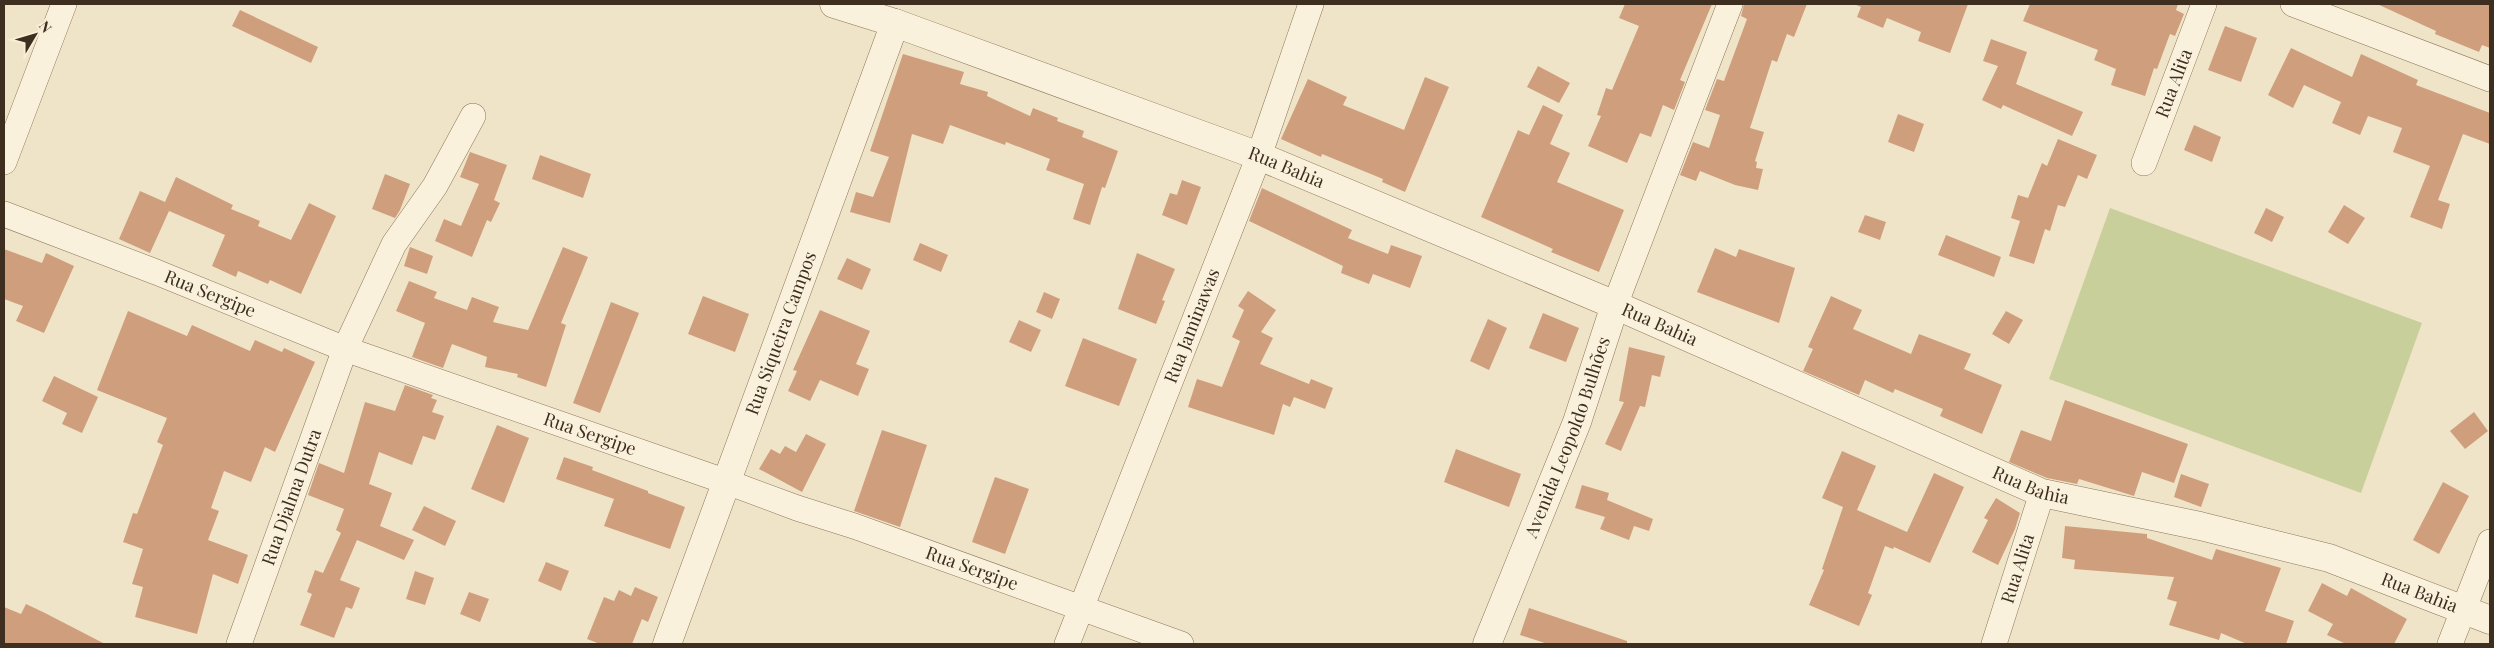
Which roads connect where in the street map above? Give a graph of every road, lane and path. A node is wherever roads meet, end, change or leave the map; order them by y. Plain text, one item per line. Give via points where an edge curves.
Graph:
1 (64, 4) edge
2 (834, 4) edge
3 (1311, 4) edge
4 (1730, 4) edge
5 (2204, 4) edge
6 (2293, 4) edge
7 (896, 23) junction
8 (2490, 79) edge
9 (473, 116) dead end
10 (1259, 156) junction
11 (4, 162) edge
12 (2144, 164) dead end
13 (4, 214) edge
14 (1616, 305) junction
15 (345, 349) junction
16 (727, 482) junction
17 (2042, 493) junction
18 (2490, 542) edge
19 (2463, 609) junction
20 (1080, 610) junction
21 (2490, 620) edge
22 (239, 644) edge
23 (667, 644) edge
24 (1067, 644) edge
25 (1181, 644) edge
26 (1487, 644) edge
27 (1994, 644) edge
28 (2450, 644) edge

1 - 11 street
2 - 7 street, Rua Bahia
3 - 10 street, Rua Jaminawas
4 - 14 street, Avenida Leopoldo Bulhões
5 - 12 street, Rua Alita
6 - 8 street
7 - 10 street, Rua Bahia
7 - 16 street, Rua Siqueira Campos
9 - 15 street, Rua Djalma Dutra via 435,186 394,244
10 - 14 street, Rua Bahia
10 - 20 street, Rua Jaminawas
13 - 15 street, Rua Sergipe
14 - 17 street, Rua Bahia
14 - 26 street, Avenida Leopoldo Bulhões via 1577,422
15 - 16 street, Rua Sergipe
15 - 22 street, Rua Djalma Dutra
16 - 20 street, Rua Sergipe
16 - 23 street, Rua Siqueira Campos
17 - 19 street, Rua Bahia via 2200,526 2329,558
17 - 27 street, Rua Alita
18 - 19 street
19 - 21 street, Rua Bahia
19 - 28 street
20 - 24 street, Rua Jaminawas
20 - 25 street, Rua Sergipe

